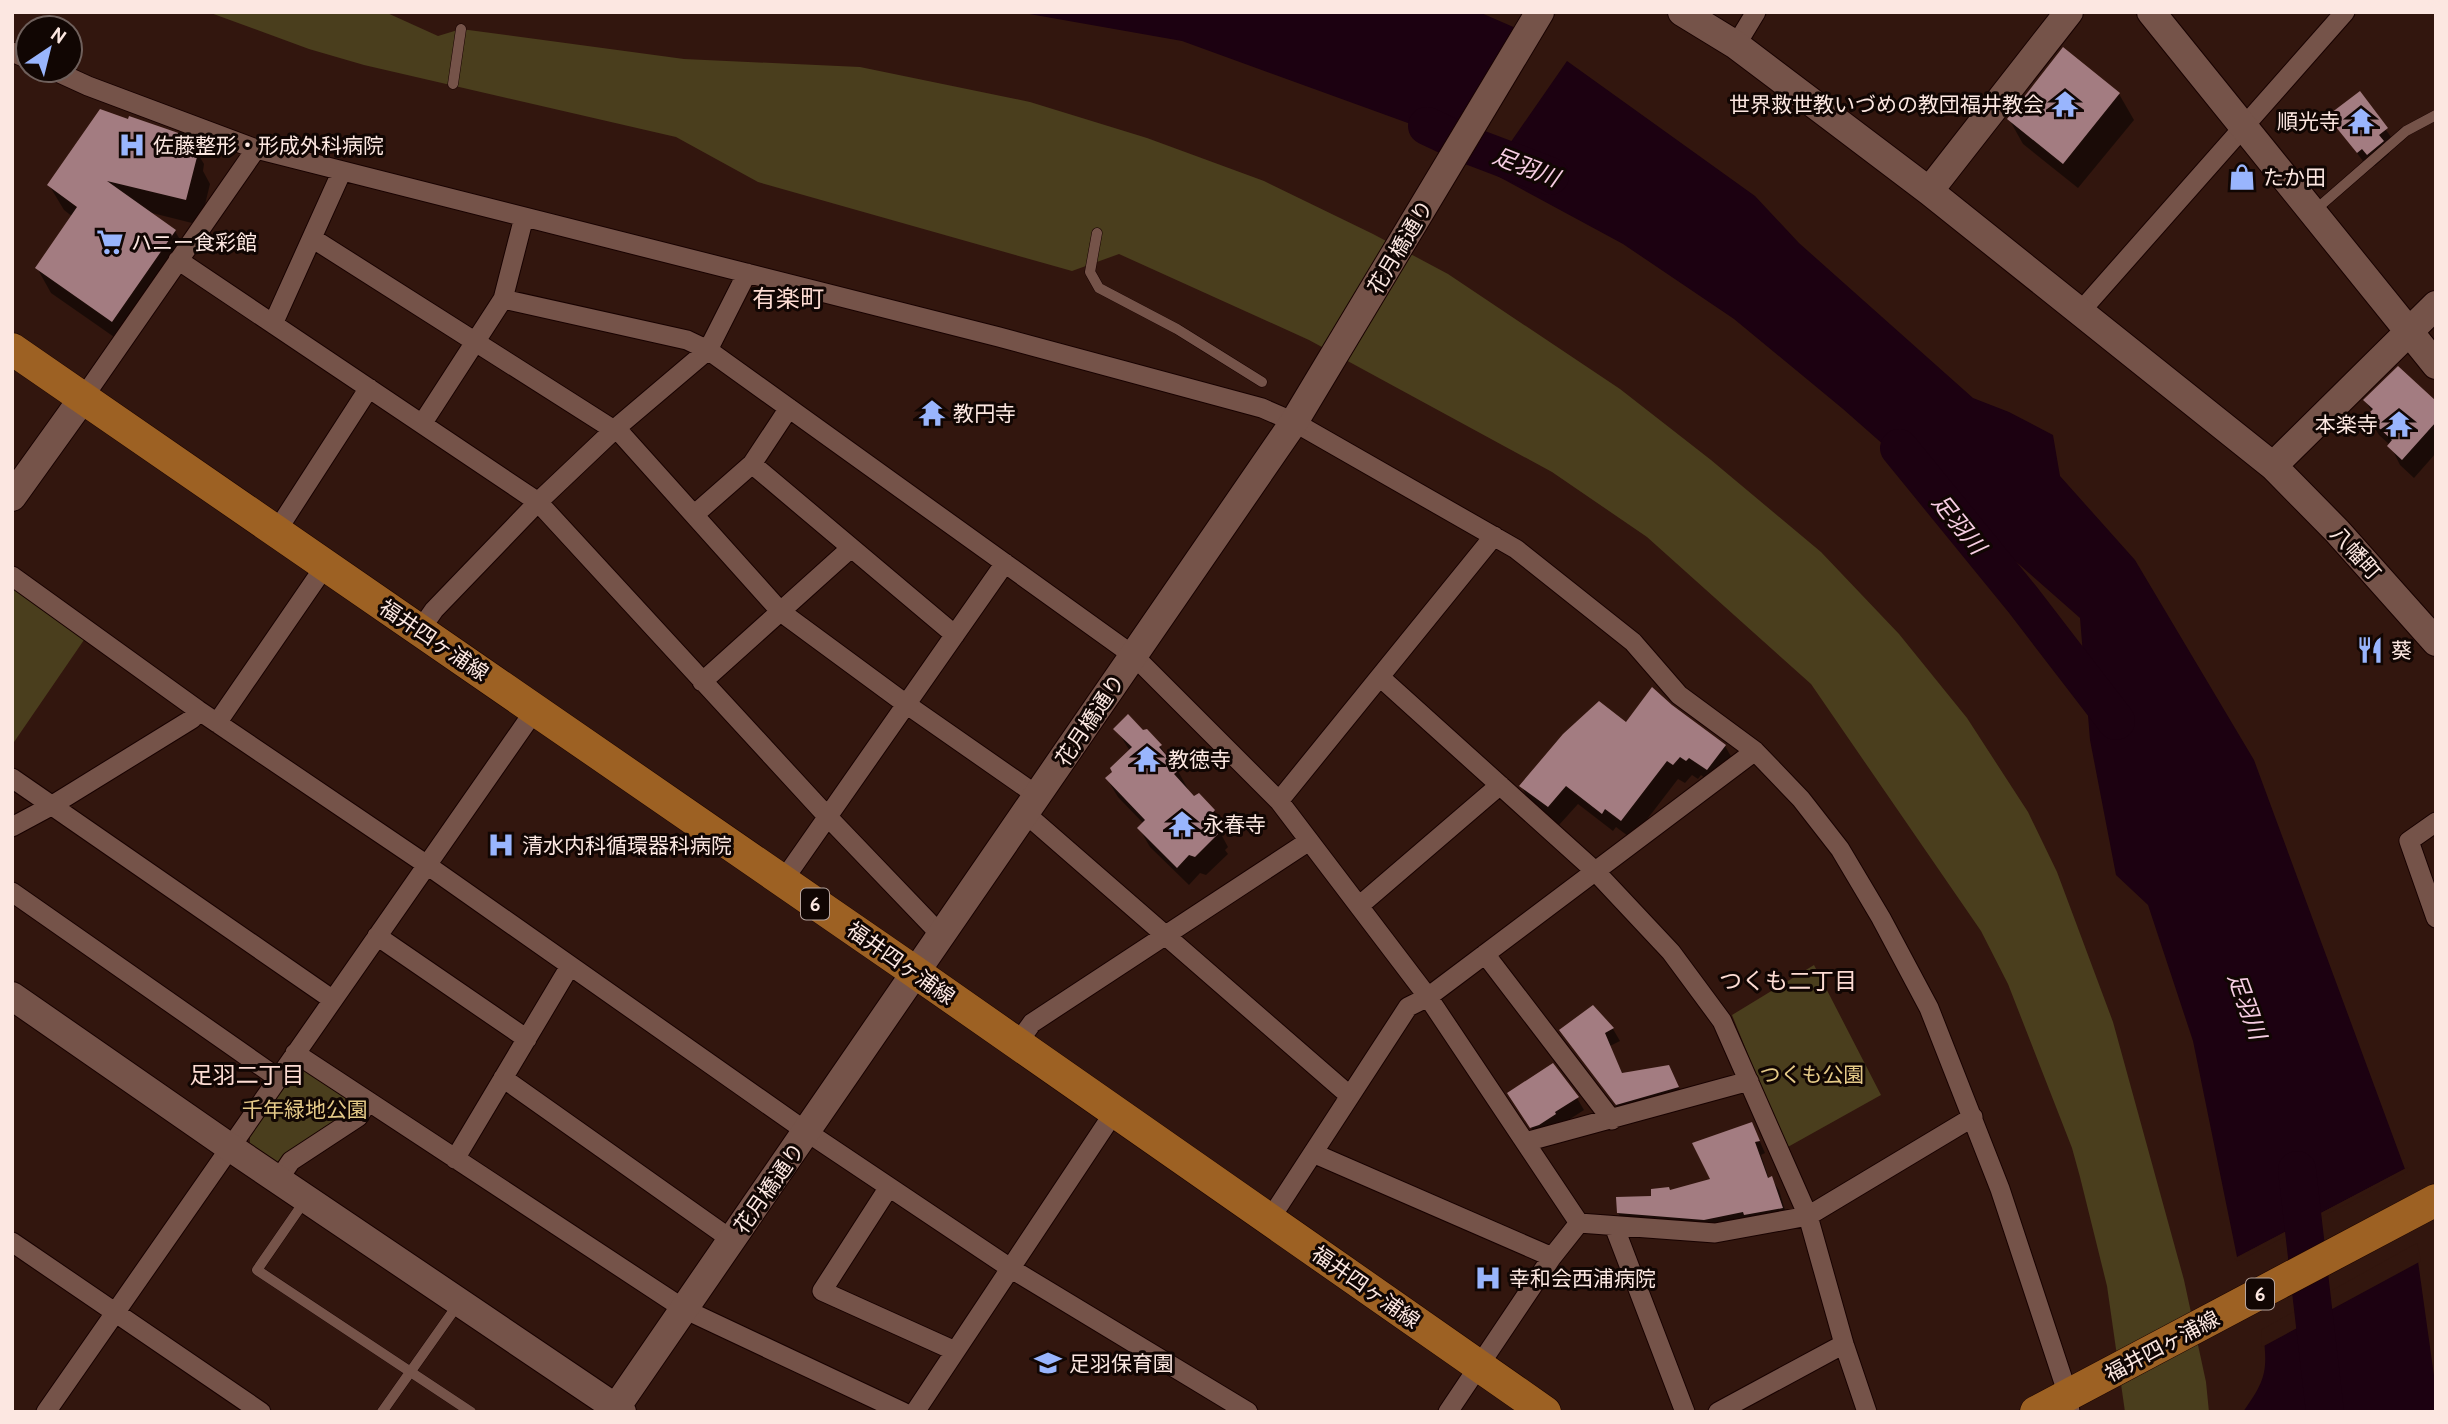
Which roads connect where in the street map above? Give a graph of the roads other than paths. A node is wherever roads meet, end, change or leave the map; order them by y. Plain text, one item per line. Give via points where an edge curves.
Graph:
1 (1539, 12) edge
2 (1682, 12) edge
3 (1756, 12) edge
4 (2069, 12) edge
5 (2151, 12) edge
6 (2345, 12) edge
7 (461, 29) dead end
8 (1736, 45) junction
9 (84, 83) edge
10 (453, 84) dead end
11 (2436, 115) edge
12 (2244, 127) junction
13 (256, 149) junction
14 (342, 171) junction
15 (1929, 191) junction
16 (2313, 212) junction
17 (524, 217) junction
18 (1097, 233) dead end
19 (312, 237) junction
20 (178, 260) junction
21 (747, 273) junction
22 (503, 299) junction
23 (2436, 305) edge
24 (2080, 312) junction
25 (273, 324) junction
26 (2409, 331) junction
27 (475, 341) junction
28 (12, 349) edge
29 (708, 350) junction
30 (2436, 365) edge
31 (1262, 382) dead end
32 (369, 388) junction
33 (83, 398) junction
34 (789, 408) junction
35 (1299, 414) junction
36 (422, 424) junction
37 (615, 429) junction
38 (752, 464) junction
39 (2273, 466) junction
40 (16, 485) edge
41 (538, 502) junction
42 (694, 515) junction
43 (276, 532) junction
44 (1494, 536) junction
45 (852, 548) junction
46 (1005, 564) junction
47 (325, 566) junction
48 (12, 576) edge
49 (781, 612) junction
50 (420, 629) junction
51 (955, 635) junction
52 (2436, 642) edge
53 (1134, 656) junction
54 (1380, 677) junction
55 (702, 682) junction
56 (906, 704) junction
57 (198, 710) junction
58 (536, 710) junction
59 (217, 723) junction
60 (1755, 751) junction
61 (12, 778) edge
62 (1500, 785) junction
63 (1279, 801) junction
64 (1032, 805) junction
65 (51, 806) junction
66 (827, 816) junction
67 (2436, 822) edge
68 (12, 827) edge
69 (1310, 841) junction
70 (427, 865) junction
71 (1595, 871) junction
72 (782, 882) junction
73 (12, 892) edge
74 (1359, 906) junction
75 (2436, 918) edge
76 (377, 936) junction
77 (942, 936) junction
78 (1166, 936) junction
79 (1485, 954) junction
80 (570, 966) junction
81 (915, 972) junction
82 (12, 996) edge
83 (1429, 997) junction
84 (332, 1000) junction
85 (527, 1039) junction
86 (1017, 1044) junction
87 (295, 1054) junction
88 (278, 1078) junction
89 (503, 1078) junction
90 (1749, 1082) junction
91 (1350, 1096) junction
92 (367, 1103) junction
93 (1115, 1111) junction
94 (1973, 1117) junction
95 (1612, 1119) junction
96 (807, 1132) junction
97 (1525, 1142) junction
98 (231, 1148) junction
99 (1313, 1153) junction
100 (455, 1159) junction
101 (278, 1180) junction
102 (889, 1187) junction
103 (306, 1199) junction
104 (2436, 1200) edge
105 (1808, 1216) junction
106 (1270, 1219) junction
107 (1579, 1223) junction
108 (1614, 1226) junction
109 (732, 1240) junction
110 (12, 1242) edge
111 (1552, 1258) junction
112 (1010, 1268) junction
113 (459, 1302) junction
114 (684, 1310) junction
115 (115, 1312) junction
116 (1844, 1344) junction
117 (955, 1351) junction
118 (1479, 1366) junction
119 (411, 1372) junction
120 (2074, 1398) edge
121 (617, 1411) edge
122 (46, 1412) edge
123 (261, 1412) edge
124 (382, 1412) edge
125 (471, 1412) edge
126 (903, 1412) edge
127 (915, 1412) edge
128 (1248, 1412) edge
129 (1448, 1412) edge
130 (1545, 1412) edge
131 (1685, 1412) edge
132 (1718, 1412) edge
133 (1867, 1412) edge
134 (2036, 1412) edge

1 - 35 street, 花月橋通り
2 - 8 street, 八幡町
3 - 8 street
4 - 15 street
5 - 12 street
6 - 12 street
7 - 10 lane
8 - 15 street, 八幡町
9 - 13 street
11 - 16 lane via 2406,131
12 - 16 street
12 - 24 street
13 - 14 street
13 - 20 street
14 - 17 street
14 - 19 street
15 - 24 street, 八幡町
16 - 26 street
17 - 21 street
17 - 22 street
18 - 31 lane via 1090,272 1099,288 1178,329
19 - 25 street
19 - 27 street
20 - 25 street
20 - 33 street
21 - 29 street
21 - 35 street
22 - 27 street
22 - 29 street via 687,340
23 - 26 street
24 - 39 street, 八幡町
25 - 32 street
26 - 30 street
26 - 39 street
27 - 36 street
27 - 37 street
28 - 33 main road, 福井四ヶ浦線 / 6
29 - 34 street
29 - 37 street
32 - 36 street
32 - 43 street
33 - 40 street
33 - 43 main road, 福井四ヶ浦線 / 6
34 - 38 street
34 - 46 street
35 - 44 street
35 - 53 street, 花月橋通り
36 - 41 street
37 - 41 street
37 - 42 street
38 - 42 street
38 - 45 street
39 - 52 street, 八幡町
41 - 50 street
41 - 55 street
42 - 49 street
43 - 47 main road, 福井四ヶ浦線 / 6
44 - 54 street
44 - 60 street via 1633,642 1679,695
45 - 49 street
45 - 51 street
46 - 51 street
46 - 53 street
47 - 50 main road, 福井四ヶ浦線 / 6
47 - 59 street
48 - 57 street
49 - 55 street
49 - 56 street
50 - 58 main road, 福井四ヶ浦線 / 6
51 - 56 street
53 - 63 street
53 - 64 street, 花月橋通り
54 - 62 street
54 - 63 street
55 - 66 street
56 - 64 street
56 - 66 street
57 - 59 street
57 - 65 street via 192,719
58 - 70 street
58 - 72 main road, 福井四ヶ浦線 / 6
59 - 70 street
60 - 71 street
60 - 94 street via 1840,849 1929,1008
61 - 65 street
62 - 71 street
62 - 74 street
63 - 69 street
64 - 77 street, 花月橋通り
64 - 78 street
65 - 68 street
65 - 84 street
66 - 72 street
66 - 77 street
67 - 75 street via 2409,841
69 - 74 street
69 - 78 street
70 - 76 street
70 - 80 street
71 - 79 street
71 - 90 street via 1671,952 1723,1021
72 - 81 main road, 福井四ヶ浦線 / 6
73 - 88 street
74 - 83 street
76 - 84 street
76 - 85 street
77 - 81 street, 花月橋通り
78 - 86 street via 1032,1023
78 - 91 street
79 - 83 street
79 - 95 street
80 - 85 street
80 - 96 street
81 - 86 main road, 福井四ヶ浦線 / 6
81 - 96 street, 花月橋通り
82 - 98 street
83 - 91 street via 1408,1007
83 - 97 street
84 - 87 street
85 - 89 street
86 - 93 main road, 福井四ヶ浦線 / 6
87 - 88 street
87 - 92 street
88 - 98 street
89 - 100 street
89 - 109 street
90 - 95 street
90 - 105 street
91 - 99 street
92 - 100 street
92 - 101 street via 358,1117 291,1161
93 - 106 main road, 福井四ヶ浦線 / 6
93 - 112 street
94 - 105 street
94 - 120 street
95 - 97 street
96 - 102 street
96 - 109 street, 花月橋通り
97 - 107 street
98 - 101 street
98 - 115 street
99 - 106 street
99 - 111 street
100 - 114 street
101 - 103 street
102 - 112 street
102 - 117 street via 822,1291
103 - 113 street
103 - 119 lane via 257,1270
104 - 120 main road, 福井四ヶ浦線 / 6
105 - 108 street via 1715,1233
105 - 116 street
106 - 118 main road, 福井四ヶ浦線 / 6
107 - 108 street
107 - 111 street
108 - 131 street
109 - 114 street, 花月橋通り
110 - 115 street
111 - 118 street
112 - 117 street
112 - 128 street
113 - 119 lane
113 - 121 street
114 - 121 street, 花月橋通り
114 - 126 street
115 - 122 street
115 - 123 street
116 - 132 street
116 - 133 street
117 - 127 street
118 - 129 street
118 - 130 main road, 福井四ヶ浦線 / 6
119 - 124 lane
119 - 125 lane
120 - 134 main road, 福井四ヶ浦線 / 6

